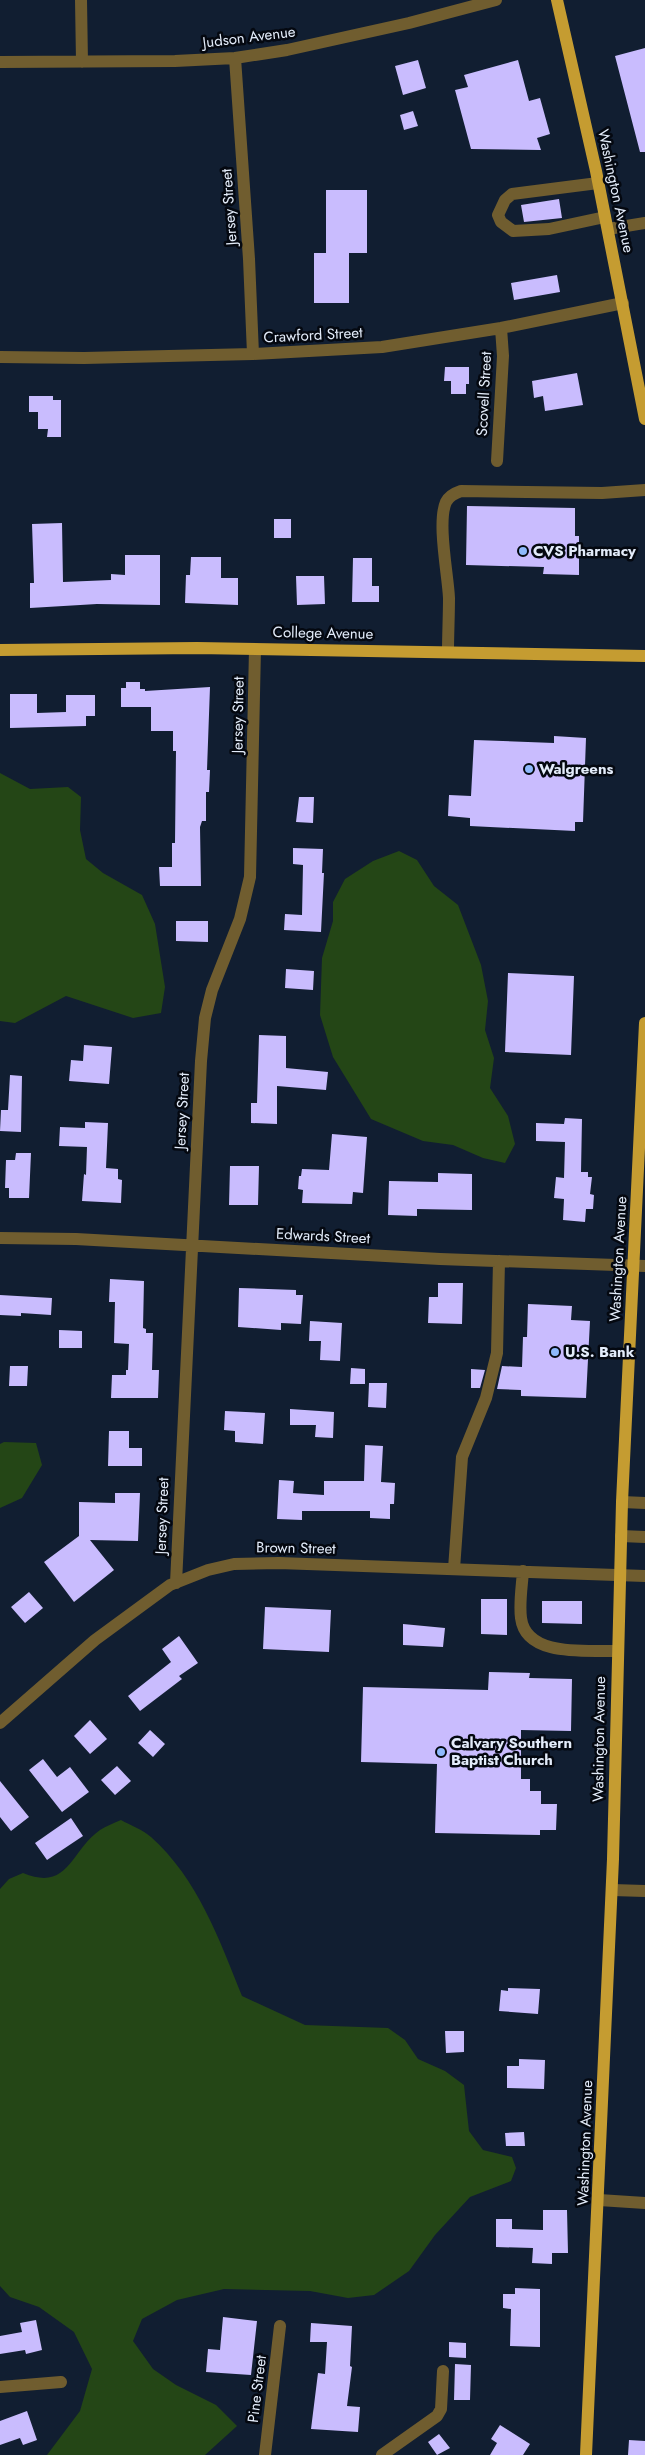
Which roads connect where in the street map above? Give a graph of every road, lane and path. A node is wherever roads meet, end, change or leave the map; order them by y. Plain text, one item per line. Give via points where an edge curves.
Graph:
1 (81, 0) edge
2 (496, 0) edge
3 (556, 0) edge
4 (235, 58) junction
5 (0, 62) edge
6 (82, 62) junction
7 (598, 183) junction
8 (607, 223) junction
9 (645, 223) edge
10 (623, 303) junction
11 (501, 328) junction
12 (253, 354) junction
13 (0, 357) edge
14 (645, 419) edge
15 (497, 461) dead end
16 (645, 490) edge
17 (255, 648) junction
18 (0, 650) edge
19 (448, 652) junction
20 (645, 656) edge
21 (645, 1023) edge
22 (645, 1027) edge
23 (0, 1238) edge
24 (191, 1246) junction
25 (499, 1261) junction
26 (639, 1266) edge
27 (622, 1502) junction
28 (645, 1503) edge
29 (621, 1536) junction
30 (645, 1537) edge
31 (454, 1569) junction
32 (522, 1571) junction
33 (619, 1575) junction
34 (645, 1576) edge
35 (176, 1583) junction
36 (618, 1651) junction
37 (0, 1723) edge
38 (612, 1890) junction
39 (645, 1891) edge
40 (599, 2200) junction
41 (645, 2203) edge
42 (280, 2326) dead end
43 (442, 2371) dead end
44 (61, 2382) dead end
45 (0, 2387) edge
46 (265, 2455) edge
47 (382, 2455) edge
48 (586, 2455) edge

1 - 6 street
2 - 4 street, Judson Avenue via 306,46
3 - 7 main road, Washington Avenue
4 - 6 street, Judson Avenue
4 - 12 street, Jersey Street
5 - 6 street, Judson Avenue
7 - 8 main road, Washington Avenue
7 - 8 street via 512,194 505,200 498,216 513,231
8 - 9 street
8 - 10 main road, Washington Avenue
10 - 11 street, Crawford Street
10 - 14 main road, Washington Avenue
11 - 12 street, Crawford Street via 382,347
11 - 15 street, Scovell Street via 503,356
12 - 13 street, Crawford Street
16 - 19 street via 602,493 461,491 450,496 444,510 445,571 449,595
17 - 18 main road, College Avenue
17 - 19 main road, College Avenue
17 - 24 street, Jersey Street via 250,877 240,918 212,990 205,1018
19 - 20 main road, College Avenue
21 - 22 main road, Washington Avenue
22 - 26 main road, Washington Avenue
23 - 24 street, Edwards Street
24 - 25 street, Edwards Street
24 - 35 street, Jersey Street
25 - 26 street, Edwards Street
25 - 31 street via 497,1353 486,1398 462,1457
26 - 27 main road, Washington Avenue
27 - 28 street
27 - 29 main road, Washington Avenue
29 - 30 street
29 - 33 main road, Washington Avenue
31 - 32 street, Brown Street
31 - 35 street, Brown Street via 234,1564
32 - 33 street, Brown Street
32 - 36 street via 521,1618 535,1641 552,1649
33 - 34 street, Brown Street
33 - 36 main road, Washington Avenue
35 - 37 street, Brown Street via 95,1640
36 - 38 main road, Washington Avenue
38 - 39 street
38 - 40 main road, Washington Avenue
40 - 41 street
40 - 48 main road, Washington Avenue
42 - 46 street, Pine Street
43 - 47 street via 441,2409 437,2416
44 - 45 street

